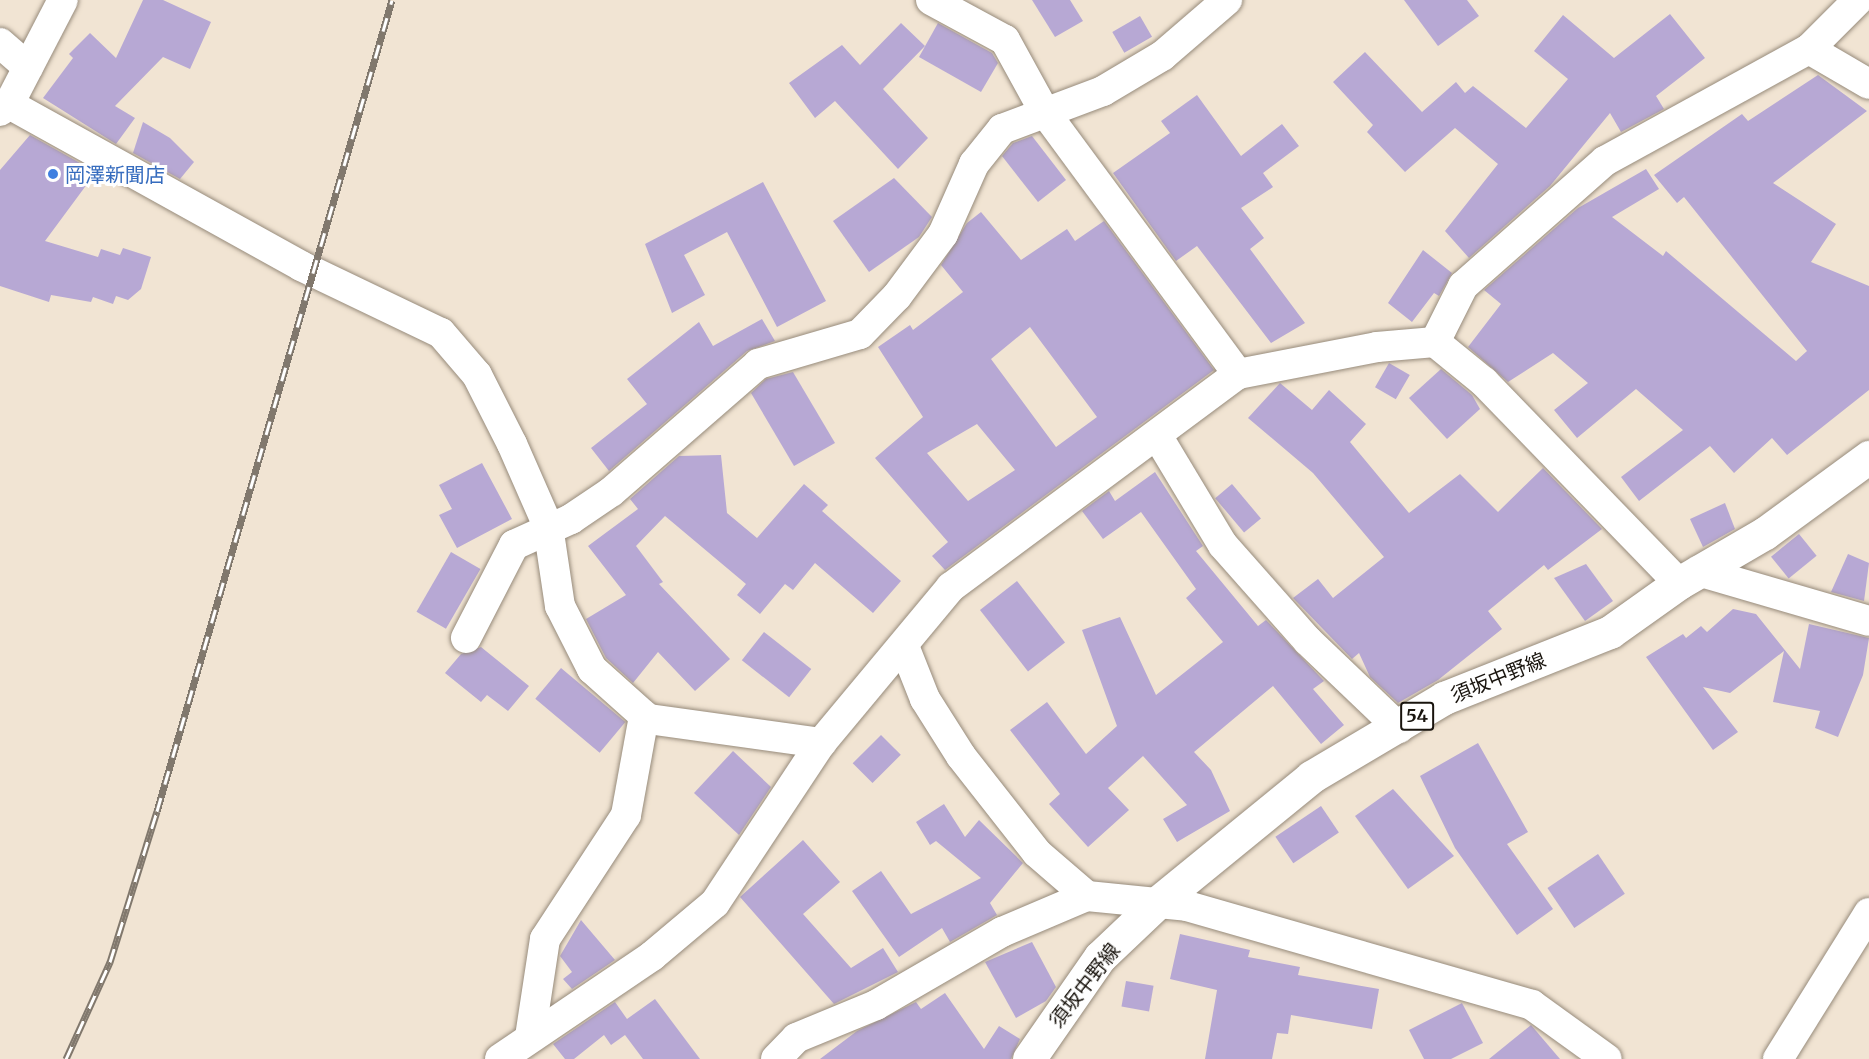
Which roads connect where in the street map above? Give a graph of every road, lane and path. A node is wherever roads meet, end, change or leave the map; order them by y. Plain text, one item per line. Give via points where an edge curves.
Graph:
1 (63, 0) edge
2 (931, 0) edge
3 (1227, 0) edge
4 (1858, 0) edge
5 (0, 43) edge
6 (1809, 49) junction
7 (28, 67) junction
8 (1869, 84) edge
9 (5, 107) edge
10 (1044, 111) junction
11 (1435, 342) junction
12 (1238, 374) junction
13 (1158, 437) junction
14 (1869, 457) edge
15 (548, 526) junction
16 (1688, 577) junction
17 (1869, 621) edge
18 (466, 638) dead end
19 (904, 646) junction
20 (644, 716) junction
21 (1398, 728) junction
22 (821, 743) junction
23 (1087, 896) junction
24 (1158, 902) junction
25 (1869, 914) edge
26 (530, 1036) junction
27 (500, 1059) edge
28 (776, 1059) edge
29 (1029, 1059) edge
30 (1607, 1059) edge
31 (1778, 1059) edge

1 - 7 street
2 - 10 street via 1005,40
3 - 10 street via 1162,56 1103,91
4 - 6 street
5 - 7 street
6 - 8 street
6 - 11 street via 1605,161 1463,286
7 - 9 street
9 - 15 street via 301,266 441,333 477,375
10 - 12 street
10 - 15 street via 1002,129 974,164 943,234 897,296 860,334 758,364 611,492 571,519
11 - 12 street via 1377,347
11 - 16 street via 1484,382
12 - 13 street
13 - 19 street via 951,587
13 - 21 street via 1223,545 1308,641
14 - 16 main road, 須坂中野線 / 54 via 1765,533
15 - 18 street via 514,544
15 - 20 street via 560,606 592,669
16 - 17 street
16 - 21 main road, 須坂中野線 / 54 via 1610,632 1444,698
19 - 22 street
19 - 23 street via 926,699 961,756 1038,853
20 - 22 street via 706,731
20 - 26 street via 626,815 545,939
21 - 24 main road, 須坂中野線 / 54 via 1311,777
22 - 26 street via 715,903 652,956
23 - 24 street
23 - 28 street via 1002,932 876,1005 796,1038
24 - 29 main road, 須坂中野線 / 54 via 1100,957
24 - 30 street via 1532,1005
25 - 31 street
26 - 27 street

